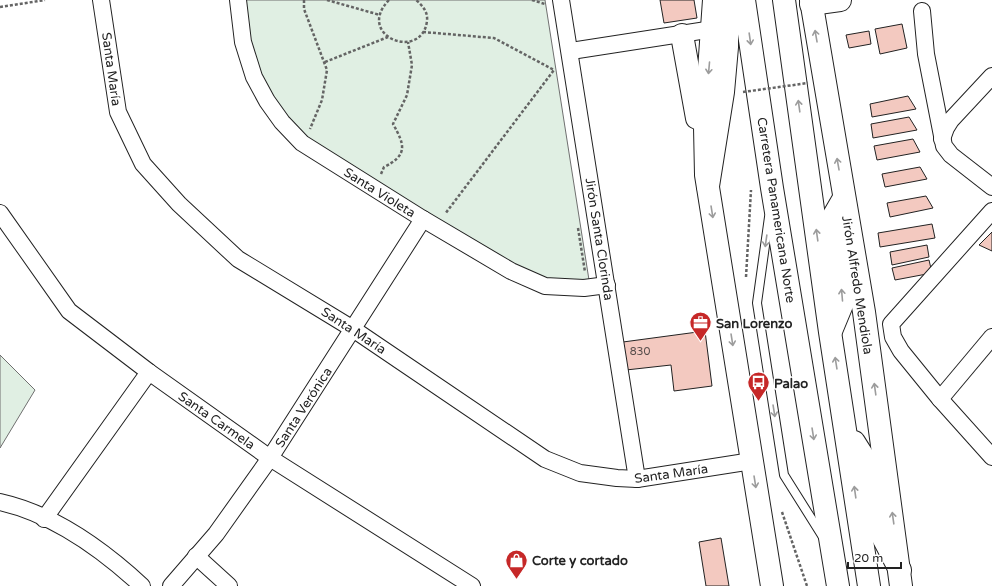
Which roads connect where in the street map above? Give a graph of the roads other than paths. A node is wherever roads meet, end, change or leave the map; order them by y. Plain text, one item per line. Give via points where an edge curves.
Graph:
1 (101, 0) edge
2 (238, 0) edge
3 (561, 0) edge
4 (714, 0) edge
5 (727, 0) edge
6 (744, 0) edge
7 (784, 0) edge
8 (840, 0) edge
9 (811, 2) edge
10 (922, 11) dead end
11 (713, 29) junction
12 (682, 35) junction
13 (571, 51) junction
14 (992, 76) edge
15 (942, 139) junction
16 (707, 180) junction
17 (992, 187) edge
18 (772, 188) junction
19 (844, 198) junction
20 (992, 211) edge
21 (0, 213) edge
22 (423, 219) junction
23 (606, 285) junction
24 (354, 329) junction
25 (830, 332) junction
26 (992, 337) edge
27 (149, 372) junction
28 (940, 399) junction
29 (846, 429) junction
30 (992, 457) edge
31 (270, 458) junction
32 (752, 461) junction
33 (638, 479) junction
34 (0, 502) edge
35 (44, 518) junction
36 (832, 552) junction
37 (196, 556) junction
38 (901, 578) edge
39 (142, 586) edge
40 (171, 586) edge
41 (229, 586) edge
42 (472, 586) edge
43 (772, 586) edge
44 (838, 586) edge
45 (869, 586) edge

1 - 24 street, Santa María via 118,112 143,164 179,204 238,259
2 - 22 street, Santa Violeta via 243,42 254,78 282,122 302,143
3 - 13 street, Jirón Santa Clorinda
4 - 11 main road
5 - 16 main road via 727,47 723,92
6 -> 18 main road, Carretera Panamericana Norte
25 -> 7 main road
8 - 9 main road
19 -> 9 main road, Jirón Alfredo Mendiola
10 - 15 street via 926,54
11 - 12 street
11 -> 16 main road via 705,127
12 - 13 street
12 - 16 main road
13 - 23 street, Jirón Santa Clorinda
14 - 15 street via 951,120
15 - 17 street via 951,155
16 -> 32 main road
18 -> 36 main road, Carretera Panamericana Norte
18 -> 36 lane via 757,303 784,475
25 -> 19 main road via 843,302 833,217
38 -> 19 main road, Jirón Alfredo Mendiola via 864,312
20 - 28 street via 891,324 892,337
21 - 27 street, Santa Carmela via 69,311
22 - 23 street, Santa Violeta via 511,271 545,286 584,288
22 - 24 street, Santa Verónica
23 - 33 street, Jirón Santa Clorinda
24 - 31 street, Santa Verónica
24 - 33 street, Santa María via 545,459 580,472
29 -> 25 main road
26 - 28 street
27 - 31 street, Santa Carmela
27 - 35 street
28 - 30 street
29 - 38 main road via 866,461 879,530
45 -> 29 main road
31 - 37 street, Santa Verónica via 216,534
31 - 42 street, Santa Carmela
32 - 33 street, Santa María
32 -> 43 main road
34 - 35 street
35 - 39 street via 86,540
36 - 44 main road, Carretera Panamericana Norte
37 - 40 street, Santa Verónica
37 - 41 street

